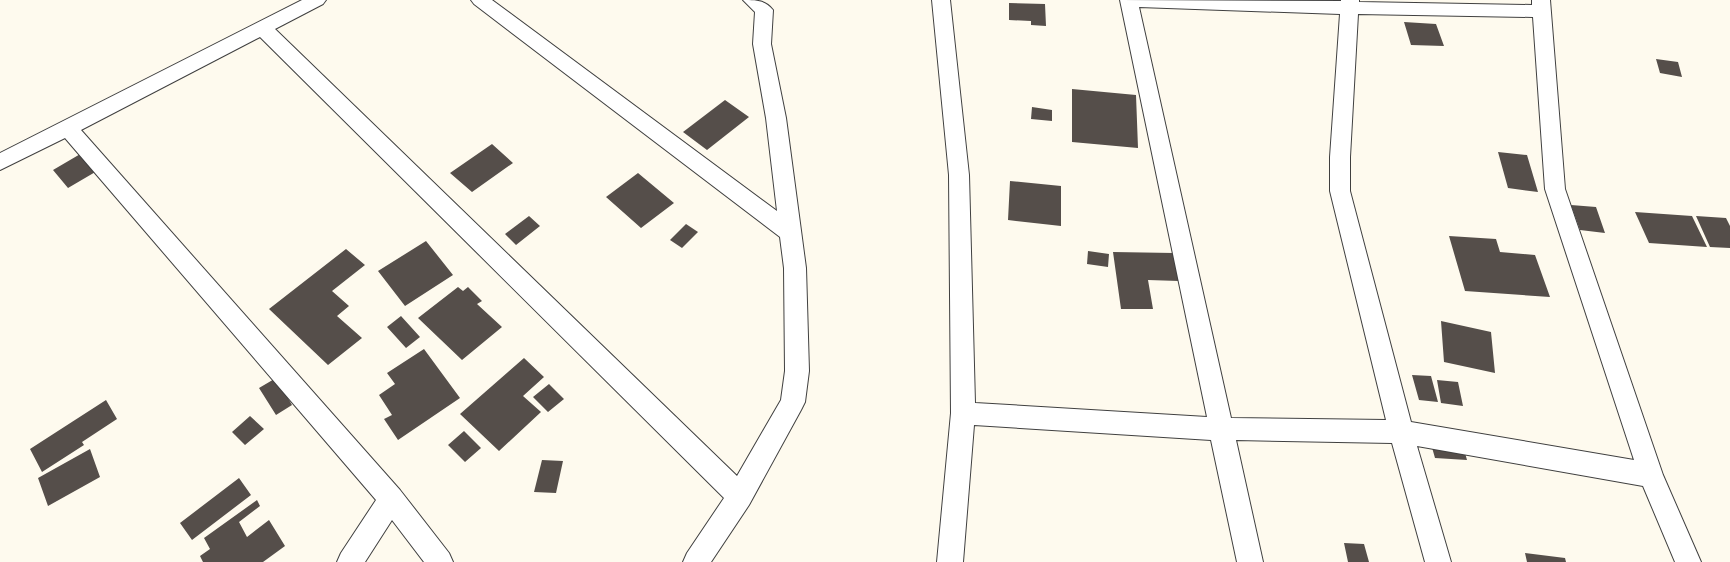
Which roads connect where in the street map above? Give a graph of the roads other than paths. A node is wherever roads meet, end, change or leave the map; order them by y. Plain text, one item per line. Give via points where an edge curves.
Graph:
1 (317, 0) edge
2 (480, 0) edge
3 (752, 0) edge
4 (941, 0) edge
5 (1129, 0) edge
6 (1350, 4) edge
7 (1542, 6) edge
8 (262, 28) junction
9 (68, 127) junction
10 (0, 162) edge
11 (790, 232) junction
12 (963, 413) junction
13 (1223, 429) junction
14 (1401, 432) junction
15 (1651, 475) junction
16 (740, 496) junction
17 (391, 499) junction
18 (350, 562) edge
19 (440, 562) edge
20 (696, 562) edge
21 (950, 562) edge
22 (1250, 562) edge
23 (1438, 562) edge
24 (1688, 562) edge

1 - 8 street
2 - 11 street
3 - 11 street via 764,10 762,44 776,118
4 - 12 street via 959,175
5 - 6 street
5 - 13 street
6 - 7 street
6 - 14 street via 1340,191
7 - 15 street via 1555,189
8 - 9 street
8 - 16 street
9 - 10 street
9 - 17 street
11 - 16 street via 795,268 798,371 793,402
12 - 13 street
12 - 21 street
13 - 14 street
13 - 22 street
14 - 15 street
14 - 23 street
15 - 24 street
16 - 20 street
17 - 18 street
17 - 19 street

